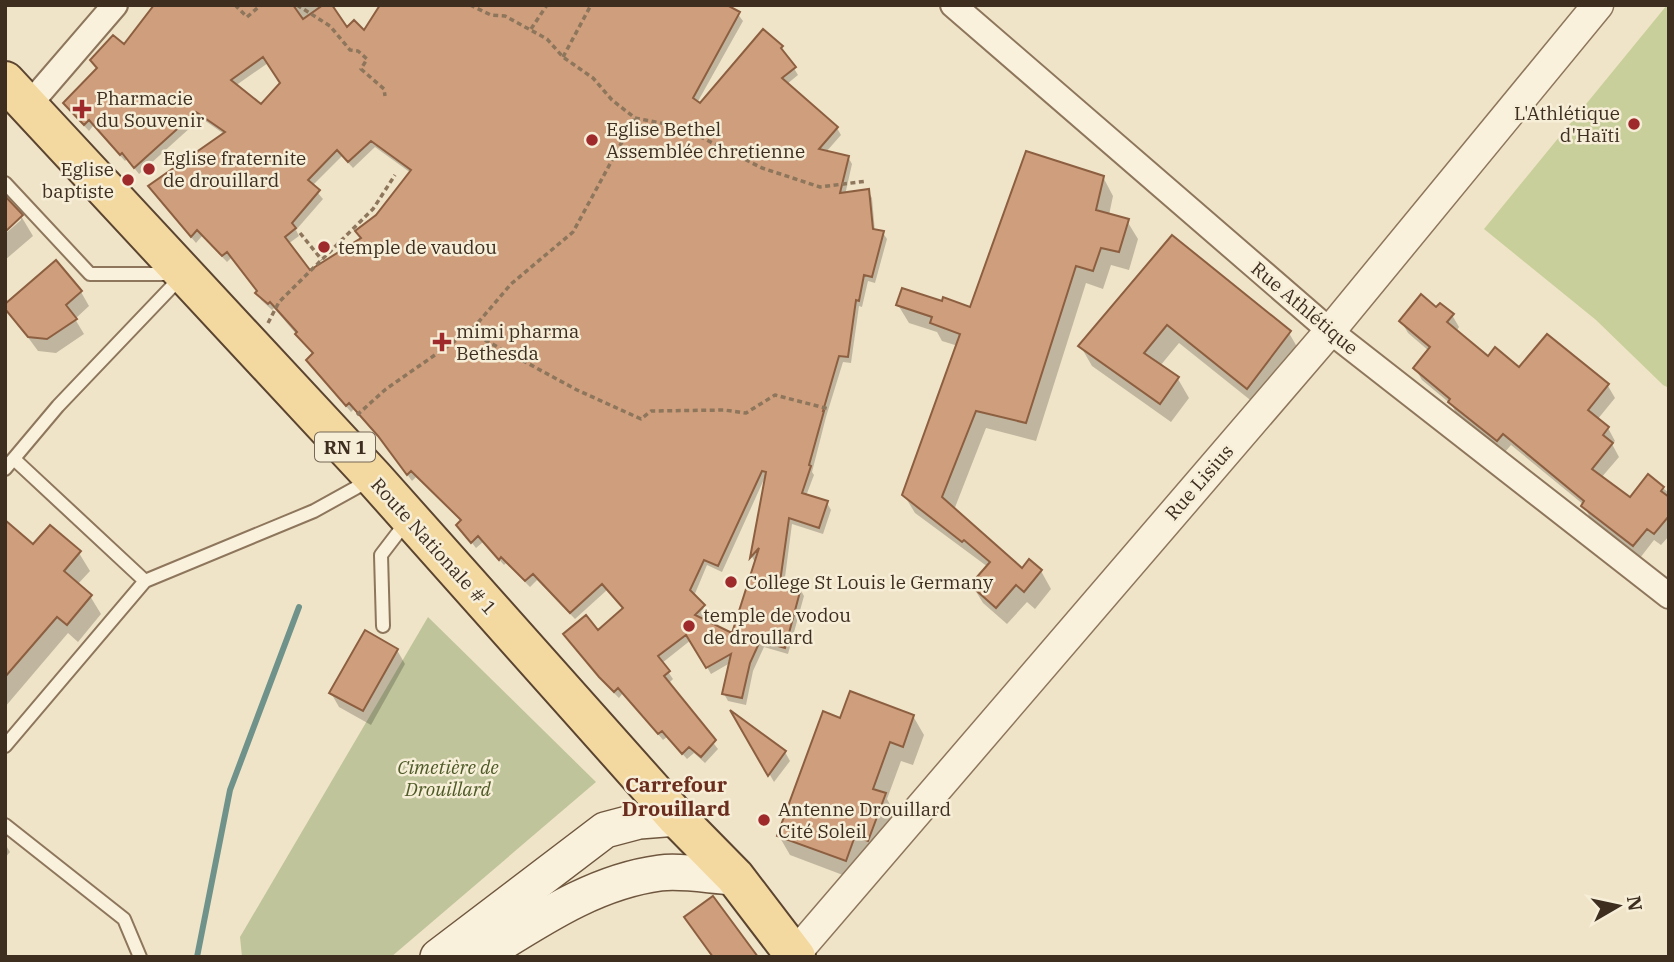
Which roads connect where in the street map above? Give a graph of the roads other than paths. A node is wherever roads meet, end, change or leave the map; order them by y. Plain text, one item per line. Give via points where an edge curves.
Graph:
1 (115, 5) edge
2 (953, 5) edge
3 (1598, 5) edge
4 (16, 94) edge
5 (5, 183) edge
6 (183, 274) junction
7 (1330, 331) junction
8 (10, 464) edge
9 (374, 478) junction
10 (409, 517) junction
11 (145, 581) junction
12 (1666, 590) edge
13 (383, 626) dead end
14 (5, 746) edge
15 (677, 818) junction
16 (5, 824) edge
17 (735, 877) junction
18 (795, 956) edge
19 (141, 957) edge
20 (438, 957) edge
21 (479, 957) edge

1 - 4 street
2 - 7 street, Rue Athlétique
3 - 7 street, Rue Lisius
4 - 6 main road, Route Nationale # 1 / RN 1
5 - 6 lane via 90,274
6 - 8 lane via 58,406
6 - 9 main road, Route Nationale # 1 / RN 1
7 - 12 street, Rue Athlétique
7 - 18 street, Rue Lisius
8 - 11 lane
9 - 10 main road, Route Nationale # 1 / RN 1
9 - 11 lane via 314,511
10 - 13 lane via 381,555
10 - 15 main road, Route Nationale # 1 / RN 1
11 - 14 lane
15 - 17 main road, Route Nationale # 1 / RN 1
15 - 20 main road via 605,830
16 - 19 lane via 124,919
17 - 18 main road, Route Nationale # 1 / RN 1
17 - 21 main road via 661,872 611,885 567,904

